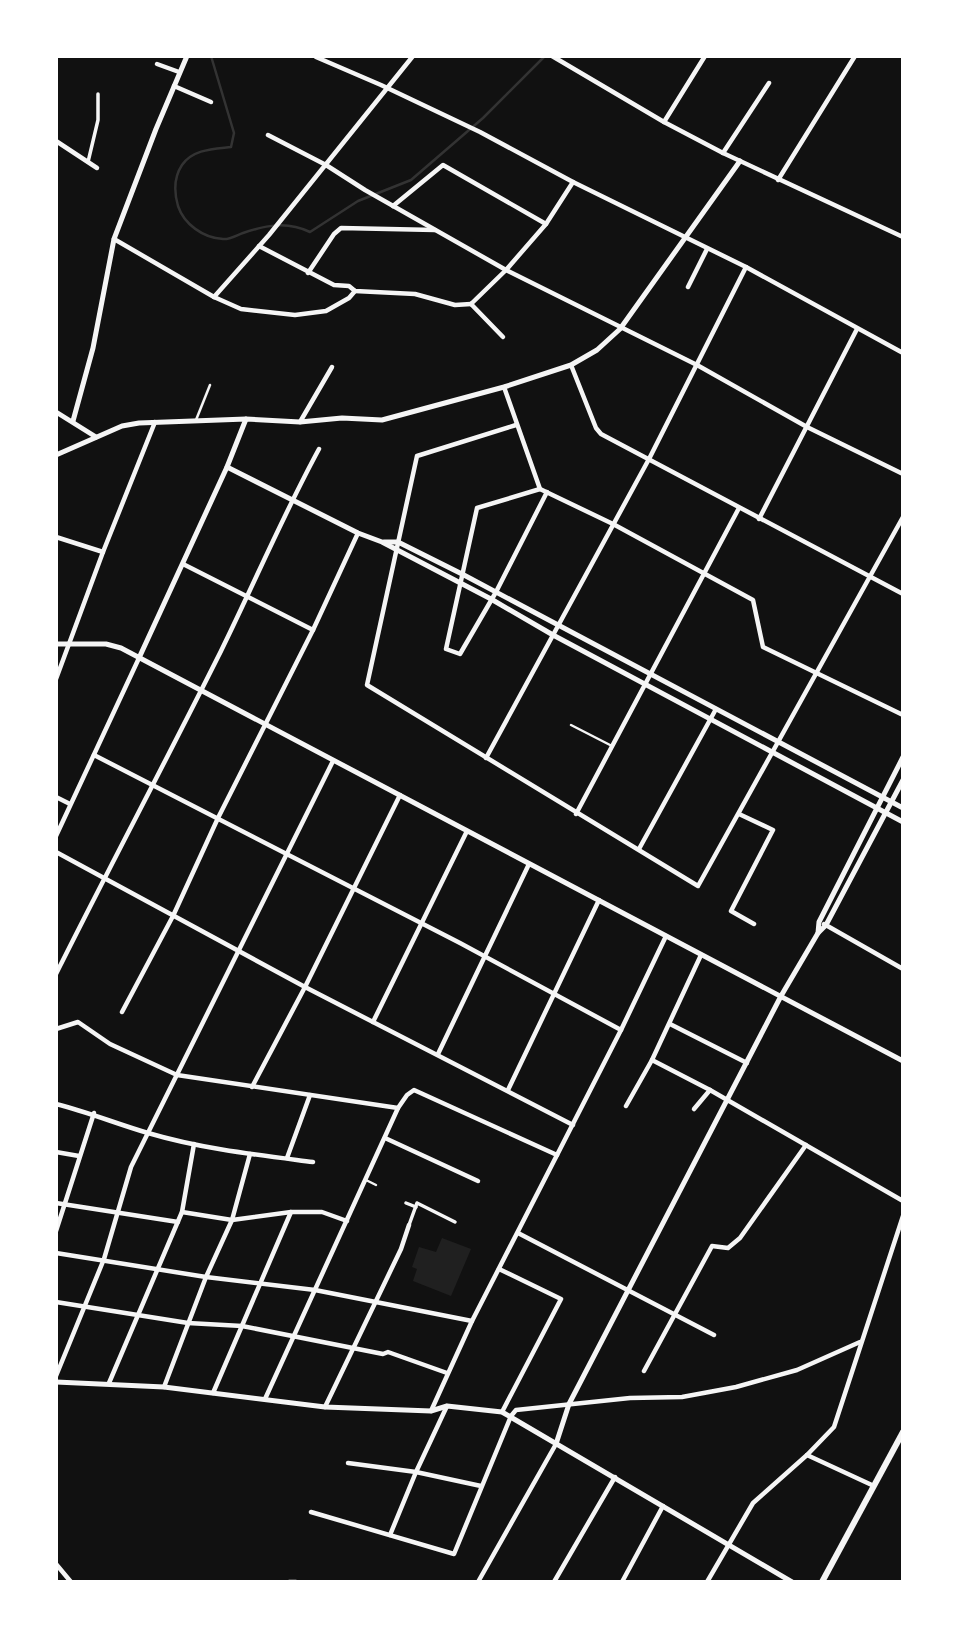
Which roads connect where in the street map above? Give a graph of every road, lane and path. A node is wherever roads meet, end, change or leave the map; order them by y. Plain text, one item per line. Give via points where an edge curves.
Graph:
1 (187, 56) edge
2 (413, 56) edge
3 (705, 56) edge
4 (855, 56) edge
5 (316, 57) edge
6 (554, 57) edge
7 (157, 64) dead end
8 (179, 72) junction
9 (769, 83) dead end
10 (174, 86) junction
11 (388, 88) junction
12 (98, 94) dead end
13 (211, 102) dead end
14 (664, 122) junction
15 (268, 135) dead end
16 (56, 141) edge
17 (723, 153) junction
18 (740, 161) junction
19 (88, 162) junction
20 (326, 165) junction
21 (97, 169) dead end
22 (778, 180) junction
23 (573, 182) junction
24 (390, 204) junction
25 (546, 224) junction
26 (436, 230) junction
27 (685, 236) junction
28 (903, 237) edge
29 (114, 239) junction
30 (259, 246) junction
31 (707, 248) junction
32 (746, 267) junction
33 (506, 270) junction
34 (308, 273) junction
35 (688, 286) dead end
36 (355, 291) junction
37 (214, 297) junction
38 (471, 304) junction
39 (620, 329) junction
40 (857, 329) junction
41 (503, 337) dead end
42 (903, 353) edge
43 (570, 365) junction
44 (697, 365) junction
45 (332, 367) dead end
46 (210, 385) dead end
47 (504, 387) junction
48 (56, 412) edge
49 (246, 419) junction
50 (196, 420) junction
51 (73, 421) junction
52 (155, 421) junction
53 (300, 422) junction
54 (516, 425) junction
55 (807, 427) junction
56 (96, 437) junction
57 (320, 449) dead end
58 (56, 455) edge
59 (649, 459) junction
60 (227, 467) junction
61 (903, 474) edge
62 (540, 489) junction
63 (547, 492) junction
64 (292, 499) junction
65 (739, 509) junction
66 (903, 517) edge
67 (759, 519) junction
68 (613, 524) junction
69 (358, 533) junction
70 (56, 537) edge
71 (382, 542) junction
72 (398, 542) junction
73 (396, 549) junction
74 (103, 552) junction
75 (183, 564) junction
76 (461, 574) junction
77 (705, 574) junction
78 (870, 578) junction
79 (460, 583) junction
80 (496, 592) junction
81 (903, 594) edge
82 (248, 596) junction
83 (491, 599) junction
84 (558, 625) junction
85 (313, 630) junction
86 (553, 635) junction
87 (69, 643) junction
88 (56, 644) edge
89 (139, 657) junction
90 (816, 673) junction
91 (650, 675) junction
92 (56, 680) edge
93 (644, 684) junction
94 (201, 691) junction
95 (716, 709) junction
96 (903, 715) edge
97 (711, 718) junction
98 (265, 725) junction
99 (571, 725) dead end
100 (778, 742) junction
101 (612, 746) junction
102 (772, 753) junction
103 (94, 755) junction
104 (903, 757) edge
105 (486, 758) junction
106 (334, 761) junction
107 (903, 780) edge
108 (154, 786) junction
109 (400, 795) junction
110 (56, 797) edge
111 (882, 797) junction
112 (892, 802) junction
113 (70, 804) junction
114 (877, 808) junction
115 (903, 808) edge
116 (886, 813) junction
117 (576, 814) junction
118 (739, 814) junction
119 (218, 818) junction
120 (903, 822) edge
121 (467, 831) junction
122 (56, 836) edge
123 (639, 849) junction
124 (56, 852) edge
125 (286, 853) junction
126 (529, 864) junction
127 (104, 878) junction
128 (354, 890) junction
129 (598, 900) junction
130 (173, 916) junction
131 (819, 922) junction
132 (754, 924) dead end
133 (421, 925) junction
134 (826, 925) junction
135 (818, 933) junction
136 (666, 936) junction
137 (240, 951) junction
138 (701, 955) junction
139 (484, 957) junction
140 (903, 968) edge
141 (56, 974) edge
142 (305, 987) junction
143 (553, 994) junction
144 (781, 996) junction
145 (122, 1013) dead end
146 (373, 1022) junction
147 (670, 1024) junction
148 (56, 1029) edge
149 (621, 1030) junction
150 (438, 1054) junction
151 (652, 1060) junction
152 (903, 1061) edge
153 (747, 1063) junction
154 (177, 1074) junction
155 (251, 1087) junction
156 (508, 1090) junction
157 (710, 1090) junction
158 (310, 1095) junction
159 (727, 1101) junction
160 (56, 1104) edge
161 (626, 1106) dead end
162 (398, 1108) junction
163 (694, 1109) dead end
164 (94, 1113) junction
165 (572, 1125) junction
166 (148, 1133) junction
167 (385, 1138) junction
168 (194, 1144) junction
169 (806, 1145) junction
170 (56, 1152) edge
171 (250, 1154) junction
172 (557, 1155) junction
173 (79, 1156) junction
174 (287, 1158) junction
175 (313, 1162) dead end
176 (366, 1180) junction
177 (478, 1181) dead end
178 (376, 1185) dead end
179 (903, 1201) edge
180 (56, 1203) edge
181 (406, 1203) dead end
182 (66, 1205) junction
183 (416, 1207) junction
184 (117, 1212) junction
185 (181, 1212) junction
186 (291, 1212) junction
187 (903, 1216) edge
188 (232, 1220) junction
189 (347, 1221) junction
190 (178, 1222) junction
191 (455, 1222) dead end
192 (409, 1225) joint
193 (56, 1231) edge
194 (518, 1233) junction
195 (900, 1234) edge
196 (56, 1254) edge
197 (104, 1259) junction
198 (158, 1269) junction
199 (499, 1269) junction
200 (206, 1277) junction
201 (261, 1284) junction
202 (316, 1290) junction
203 (628, 1290) junction
204 (56, 1302) edge
205 (375, 1303) junction
206 (83, 1307) junction
207 (138, 1314) junction
208 (674, 1315) junction
209 (472, 1321) junction
210 (188, 1323) junction
211 (242, 1326) junction
212 (294, 1335) junction
213 (714, 1335) dead end
214 (860, 1342) junction
215 (352, 1348) junction
216 (644, 1371) dead end
217 (447, 1373) junction
218 (56, 1376) edge
219 (56, 1382) edge
220 (109, 1383) junction
221 (164, 1387) junction
222 (213, 1393) junction
223 (265, 1399) junction
224 (569, 1404) junction
225 (447, 1406) junction
226 (325, 1407) junction
227 (431, 1411) junction
228 (502, 1412) junction
229 (511, 1416) junction
230 (903, 1432) edge
231 (556, 1444) junction
232 (807, 1455) junction
233 (348, 1463) dead end
234 (415, 1472) junction
235 (616, 1477) junction
236 (481, 1486) junction
237 (874, 1486) junction
238 (663, 1506) junction
239 (311, 1512) dead end
240 (390, 1535) junction
241 (729, 1544) junction
242 (56, 1564) edge
243 (71, 1582) edge
244 (289, 1582) edge
245 (296, 1582) edge
246 (478, 1582) edge
247 (554, 1582) edge
248 (622, 1582) edge
249 (708, 1582) edge
250 (792, 1582) edge
251 (822, 1582) edge

1 - 8 street
2 - 11 street
3 - 14 street
4 - 22 street
5 - 11 street
6 - 14 street
7 - 8 street
8 - 10 street
9 - 17 street
10 - 13 street
10 - 29 street
11 - 20 street
11 - 23 street
12 - 19 street via 98,120
14 - 17 street
15 - 20 street
16 - 19 street
17 - 18 street
18 - 22 street
18 - 27 street
19 - 21 street
20 - 24 street
20 - 30 street
22 - 28 street
23 - 25 street
23 - 27 street
24 - 25 street via 443,165
24 - 26 street
25 - 33 street
26 - 33 street
26 - 34 street via 341,228
27 - 31 street
27 - 39 street
29 - 37 street
29 - 51 street
30 - 34 street
30 - 37 street
31 - 32 street
31 - 35 street
32 - 40 street
32 - 44 street
33 - 38 street
33 - 39 street
34 - 36 street
36 - 37 street via 326,311 295,316 241,309
36 - 38 street via 415,294 455,305
38 - 41 street
39 - 43 street via 597,350
39 - 44 street
40 - 42 street
40 - 55 street
43 - 47 street
43 - 59 street via 601,434
44 - 55 street
44 - 59 street
45 - 53 street
46 - 50 lane
47 - 53 street via 382,419
47 - 54 street
48 - 51 street
49 - 50 street
49 - 53 street
49 - 60 street
50 - 52 street
51 - 56 street
52 - 56 street via 122,426
52 - 74 street
54 - 62 street
54 - 72 street via 417,456
55 - 61 street
55 - 67 street
56 - 58 street
57 - 64 street
59 - 65 street
59 - 68 street
60 - 64 street
60 - 75 street
62 - 63 street
62 - 76 street via 477,508
63 - 68 street
63 - 80 street
64 - 69 street
64 - 82 street
65 - 67 street
65 - 77 street
66 - 78 street
67 - 78 street
68 - 77 street
68 - 84 street
69 - 71 street
69 - 85 street
70 - 74 street
71 - 72 street
71 - 73 street
72 - 73 street
72 - 76 street
73 - 79 street
73 - 105 street via 367,685
74 - 87 street
75 - 82 street
75 - 89 street
76 - 79 street
76 - 80 street
77 - 90 street via 753,600 764,647
77 - 91 street
78 - 81 street
78 - 90 street
79 - 83 street
79 - 83 street via 446,649 460,654
80 - 83 street
80 - 84 street
82 - 85 street
82 - 94 street
83 - 86 street
84 - 86 street
84 - 91 street
85 - 98 street
86 - 93 street
86 - 105 street
87 - 88 street
87 - 89 street via 106,644
87 - 92 street
89 - 94 street
89 - 103 street
90 - 96 street
90 - 100 street
91 - 93 street
91 - 95 street
93 - 97 street
93 - 101 street
94 - 98 street
94 - 108 street
95 - 97 street
95 - 100 street
97 - 102 street
97 - 123 street
98 - 106 street
98 - 119 street
99 - 101 lane
100 - 102 street
100 - 111 street
101 - 117 street
102 - 114 street
102 - 118 street
103 - 108 street
103 - 113 street
104 - 111 street
105 - 117 street
106 - 109 street
106 - 125 street
107 - 112 street
108 - 119 street
108 - 127 street
109 - 121 street
109 - 128 street
110 - 113 street
111 - 112 street
111 - 114 street
112 - 115 street
112 - 116 street
113 - 122 street
114 - 116 street
114 - 131 street
116 - 120 street
116 - 134 street
117 - 123 street
118 - 123 street via 698,886
118 - 132 street via 774,830 731,911
119 - 125 street
119 - 130 street
121 - 126 street
121 - 133 street
124 - 127 street
125 - 128 street
125 - 137 street
126 - 129 street
126 - 139 street
127 - 130 street
127 - 141 street
128 - 133 street
128 - 142 street
129 - 136 street
129 - 143 street
130 - 137 street
130 - 145 street
131 - 134 street
131 - 135 street
133 - 139 street
133 - 146 street
134 - 135 street
134 - 140 street
135 - 144 street
136 - 138 street
136 - 149 street
137 - 142 street
137 - 154 street
138 - 144 street
138 - 147 street
139 - 143 street
139 - 150 street
142 - 146 street
142 - 155 street
143 - 149 street
143 - 156 street
144 - 152 street
144 - 153 street
146 - 150 street
147 - 151 street
147 - 153 street
148 - 154 street via 78,1022 110,1044
149 - 165 street
150 - 156 street
151 - 157 street
151 - 161 street
153 - 159 street
154 - 155 street
154 - 166 street
155 - 158 street
156 - 165 street
157 - 159 street
157 - 163 street
158 - 162 street
158 - 174 street
159 - 169 street
159 - 203 street
160 - 164 street
162 - 167 street
162 - 172 street via 412,1090
164 - 166 street
164 - 173 street
165 - 172 street
166 - 168 street
166 - 184 street
167 - 176 street
167 - 177 street
168 - 171 street
168 - 185 street
169 - 179 street
169 - 208 street via 740,1238 728,1248 712,1246
170 - 173 street
171 - 174 street
171 - 188 street
172 - 194 street
173 - 182 street
174 - 175 street
176 - 178 lane
176 - 189 street
180 - 182 street
181 - 183 street
182 - 184 street
182 - 193 street
183 - 191 street via 417,1203
183 - 192 street
184 - 190 street
184 - 197 street
185 - 188 street
185 - 190 street
186 - 188 street
186 - 189 street via 322,1212
186 - 201 street
187 - 195 street
188 - 200 street
189 - 202 street
190 - 198 street
192 - 205 street
194 - 199 street
194 - 203 street
195 - 214 street
196 - 197 street
197 - 198 street
197 - 206 street
198 - 200 street
198 - 207 street
199 - 209 street
199 - 228 street via 561,1299
200 - 201 street
200 - 210 street
201 - 202 street
201 - 211 street
202 - 205 street
202 - 212 street
203 - 208 street
203 - 224 street
204 - 206 street
205 - 209 street
205 - 215 street
206 - 207 street
206 - 218 street
207 - 210 street
207 - 220 street
208 - 213 street
208 - 216 street
209 - 217 street
210 - 211 street
210 - 221 street
211 - 212 street
211 - 222 street
212 - 215 street
212 - 223 street
214 - 224 street via 797,1370 736,1387 682,1397
214 - 232 street via 834,1427
215 - 217 street via 388,1352
215 - 226 street
217 - 227 street
219 - 220 street
220 - 221 street
221 - 222 street
222 - 223 street
223 - 226 street
224 - 229 street via 522,1408
224 - 231 street
225 - 227 street
225 - 228 street
225 - 234 street
226 - 227 street
228 - 229 street
229 - 231 street
229 - 236 street
230 - 237 main road
231 - 235 street
231 - 246 street
232 - 237 street
232 - 241 street via 756,1500
233 - 234 street
234 - 236 street
234 - 240 street
235 - 238 street
235 - 247 street
236 - 240 street via 454,1553
237 - 251 main road
238 - 241 street
238 - 248 street
239 - 240 street
241 - 249 street
241 - 250 street
242 - 243 street
244 - 245 street

